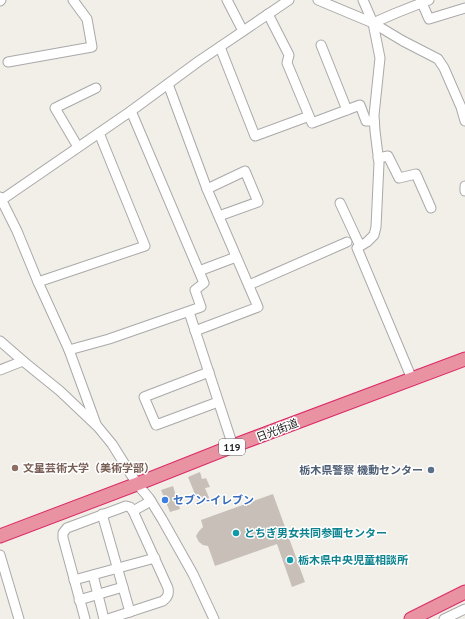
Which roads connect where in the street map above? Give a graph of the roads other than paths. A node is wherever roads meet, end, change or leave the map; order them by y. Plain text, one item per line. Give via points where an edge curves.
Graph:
1 (73, 0) edge
2 (227, 0) edge
3 (318, 0) edge
4 (363, 0) edge
5 (284, 1) edge
6 (425, 1) edge
7 (465, 8) edge
8 (268, 14) junction
9 (373, 23) junction
10 (243, 31) junction
11 (321, 45) dead end
12 (220, 47) junction
13 (8, 62) dead end
14 (168, 84) junction
15 (96, 88) dead end
16 (347, 110) junction
17 (131, 111) junction
18 (304, 118) dead end
19 (374, 121) junction
20 (465, 121) edge
21 (99, 133) junction
22 (78, 147) junction
23 (378, 158) junction
24 (465, 186) edge
25 (207, 189) junction
26 (465, 191) edge
27 (1, 199) edge
28 (340, 203) dead end
29 (431, 208) dead end
30 (218, 216) junction
31 (348, 242) dead end
32 (360, 246) junction
33 (236, 257) junction
34 (199, 271) junction
35 (38, 282) junction
36 (249, 285) junction
37 (189, 312) junction
38 (195, 331) junction
39 (0, 341) edge
40 (69, 350) junction
41 (465, 359) edge
42 (23, 361) junction
43 (0, 370) edge
44 (209, 372) junction
45 (412, 379) junction
46 (218, 402) junction
47 (98, 427) junction
48 (233, 446) junction
49 (137, 484) junction
50 (151, 501) junction
51 (133, 511) junction
52 (102, 514) junction
53 (0, 536) edge
54 (0, 555) edge
55 (154, 558) junction
56 (117, 568) junction
57 (93, 575) junction
58 (74, 580) junction
59 (123, 587) junction
60 (465, 589) edge
61 (465, 592) edge
62 (98, 594) junction
63 (79, 600) junction
64 (465, 602) edge
65 (465, 609) edge
66 (130, 612) junction
67 (19, 619) edge
68 (85, 619) edge
69 (104, 619) edge
70 (108, 619) edge
71 (214, 619) edge
72 (404, 619) edge
73 (411, 619) edge
74 (431, 619) edge
75 (444, 619) edge

1 - 13 street via 87,19 92,47
2 - 10 street
3 - 9 street
4 - 9 street
5 - 8 street
6 - 7 street via 429,19
6 - 9 street
8 - 10 street
8 - 16 street via 289,55 287,63 312,122
9 - 19 street via 380,58
9 - 20 street via 438,59
10 - 12 street
11 - 16 street
12 - 14 street
12 - 18 street via 255,136
14 - 17 street
14 - 25 street
15 - 22 street via 55,108
16 - 19 street via 360,105 366,121
17 - 21 street
17 - 34 street
19 - 23 street
21 - 22 street
21 - 35 street via 145,246
22 - 27 street
23 - 29 street via 388,156 399,178 416,174
23 - 32 street via 374,235
24 - 26 street
25 - 30 street
25 - 30 street via 244,172 258,202
27 - 35 street
28 - 32 street
30 - 33 street
31 - 36 street
32 - 45 street via 357,248
33 - 34 street
33 - 36 street
34 - 37 street via 204,283 195,290 201,307
35 - 40 street
36 - 38 street via 258,307
37 - 38 street
37 - 40 street
38 - 44 street
39 - 42 street
40 - 47 street
41 - 45 highway, 日光街道 / 119
42 - 43 street
42 - 47 street
44 - 46 street
44 - 46 street via 144,397 156,425
45 - 48 highway, 日光街道 / 119
46 - 48 street
47 - 49 street
48 - 49 highway, 日光街道 / 119
49 - 50 street
49 - 53 highway, 日光街道 / 119
50 - 51 street
50 - 71 street via 193,574
51 - 52 street via 126,506
51 - 55 street
52 - 56 street
52 - 58 street via 66,528 63,534
54 - 67 street
55 - 56 street
55 - 66 street via 169,594 163,601
56 - 57 street
56 - 59 street
57 - 58 street
57 - 62 street
58 - 63 street
59 - 62 street
59 - 66 street
60 - 72 street
61 - 73 highway
62 - 63 street
62 - 69 street
63 - 68 street
64 - 74 highway
65 - 75 street
66 - 70 street

